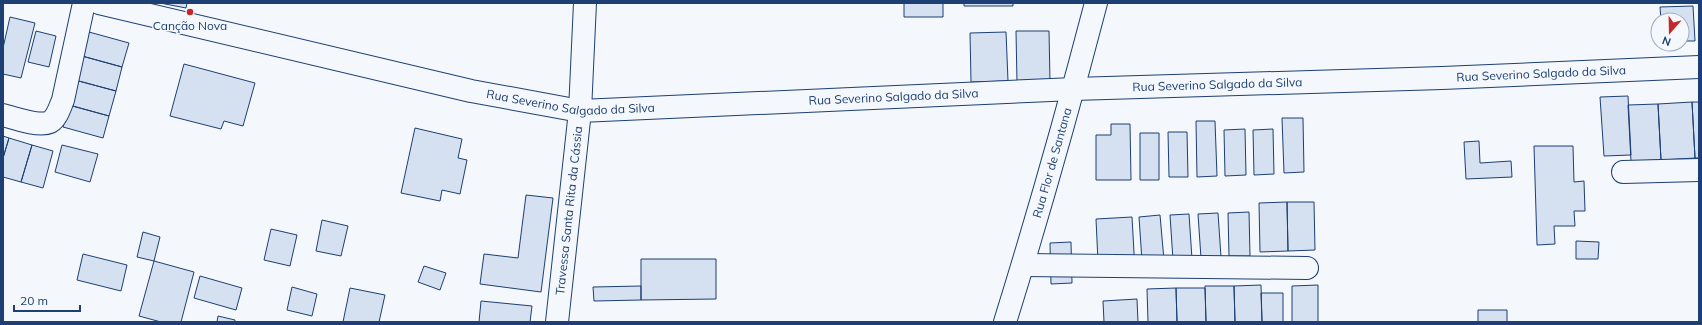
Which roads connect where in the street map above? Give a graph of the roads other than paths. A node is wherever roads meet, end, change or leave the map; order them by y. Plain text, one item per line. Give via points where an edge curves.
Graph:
1 (84, 3) edge
2 (99, 3) edge
3 (585, 3) edge
4 (1096, 3) edge
5 (1699, 67) edge
6 (1074, 89) junction
7 (580, 111) junction
8 (3, 115) edge
9 (1699, 170) edge
10 (1623, 172) dead end
11 (1023, 265) junction
12 (1307, 268) dead end
13 (557, 322) edge
14 (1005, 322) edge

1 - 8 street via 63,100 57,114 50,122 38,124
2 - 7 street, Rua Severino Salgado da Silva via 471,91
3 - 7 street, Travessa Santa Rita da Cássia
4 - 6 street, Rua Flor de Santana
5 - 6 street, Rua Severino Salgado da Silva
6 - 7 street, Rua Severino Salgado da Silva
6 - 11 street, Rua Flor de Santana
7 - 13 street, Travessa Santa Rita da Cássia
9 - 10 street
11 - 12 street
11 - 14 street, Rua Flor de Santana

